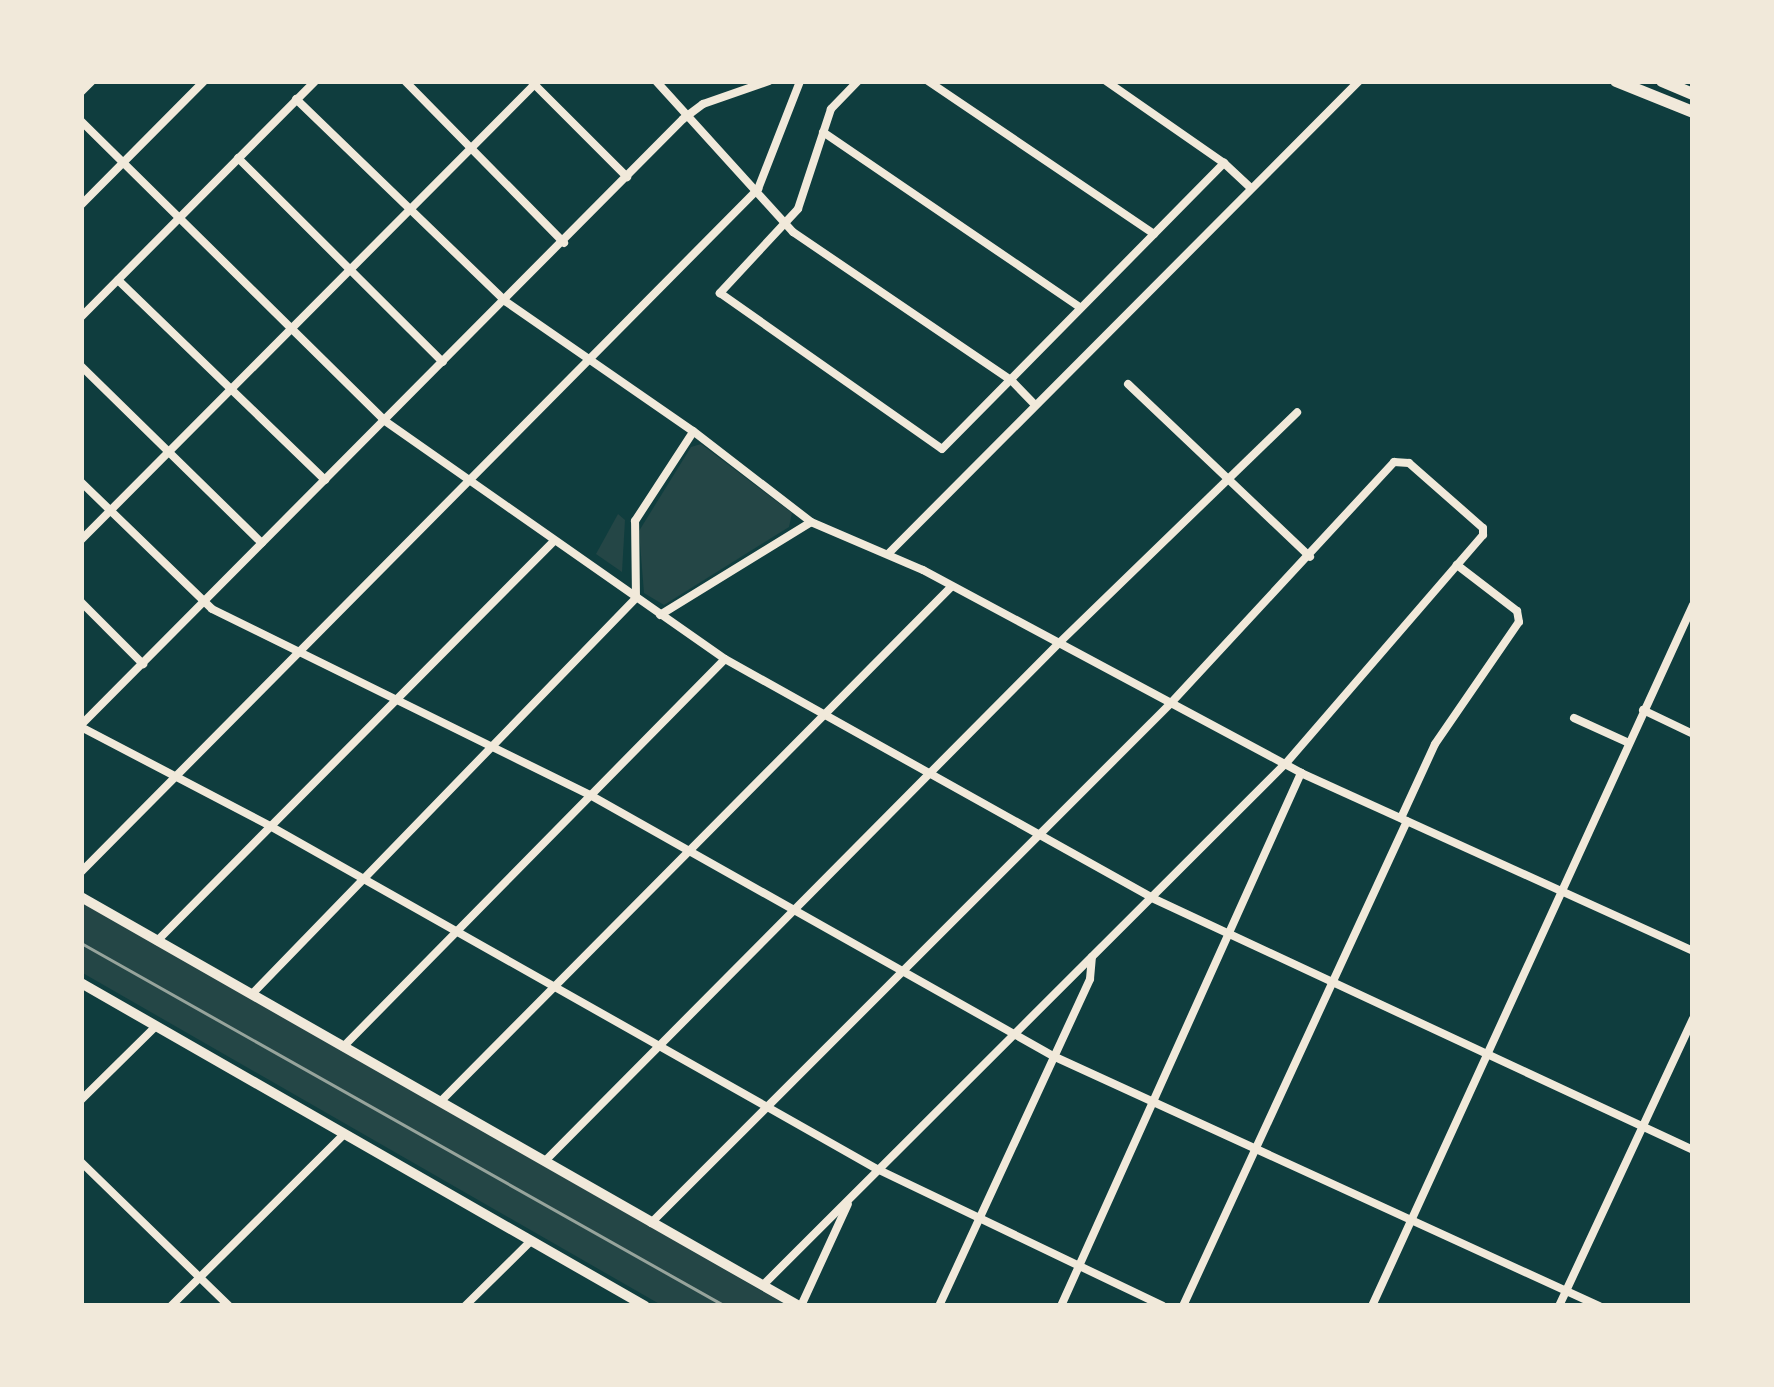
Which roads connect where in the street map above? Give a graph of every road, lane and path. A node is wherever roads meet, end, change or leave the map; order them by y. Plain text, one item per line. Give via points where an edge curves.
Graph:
1 (92, 81) edge
2 (204, 81) edge
3 (314, 81) edge
4 (405, 81) edge
5 (656, 81) edge
6 (769, 81) edge
7 (800, 81) edge
8 (858, 81) edge
9 (928, 81) edge
10 (1106, 81) edge
11 (1359, 81) edge
12 (1616, 81) edge
13 (1662, 81) edge
14 (534, 82) edge
15 (81, 92) edge
16 (1693, 94) edge
17 (296, 99) junction
18 (1693, 112) edge
19 (691, 113) junction
20 (81, 121) edge
21 (824, 132) junction
22 (471, 148) junction
23 (238, 158) junction
24 (123, 163) junction
25 (1224, 163) junction
26 (627, 177) junction
27 (1251, 188) junction
28 (758, 189) junction
29 (81, 205) edge
30 (411, 209) junction
31 (179, 218) junction
32 (784, 223) junction
33 (1154, 234) junction
34 (564, 242) junction
35 (353, 269) junction
36 (118, 280) junction
37 (505, 301) junction
38 (1080, 308) junction
39 (81, 316) edge
40 (292, 330) junction
41 (591, 358) junction
42 (443, 362) junction
43 (81, 366) edge
44 (1010, 380) junction
45 (1128, 384) dead end
46 (232, 389) junction
47 (1034, 404) junction
48 (1297, 412) dead end
49 (385, 421) junction
50 (693, 431) junction
51 (170, 452) junction
52 (1228, 477) junction
53 (325, 480) junction
54 (81, 482) edge
55 (470, 482) junction
56 (110, 511) junction
57 (811, 522) junction
58 (81, 540) edge
59 (553, 542) junction
60 (262, 543) junction
61 (888, 554) junction
62 (1310, 557) junction
63 (1457, 565) junction
64 (951, 587) junction
65 (636, 598) junction
66 (81, 602) edge
67 (202, 602) junction
68 (1693, 605) edge
69 (660, 615) junction
70 (1058, 644) junction
71 (300, 650) junction
72 (724, 659) junction
73 (143, 664) junction
74 (396, 699) junction
75 (1171, 704) junction
76 (1643, 710) junction
77 (821, 713) junction
78 (1574, 718) dead end
79 (81, 726) edge
80 (1693, 734) edge
81 (1629, 743) junction
82 (494, 747) junction
83 (1285, 764) junction
84 (1301, 772) junction
85 (177, 775) junction
86 (931, 776) junction
87 (590, 795) junction
88 (1404, 819) junction
89 (270, 826) junction
90 (1040, 836) junction
91 (687, 850) junction
92 (81, 872) edge
93 (362, 879) junction
94 (1562, 892) junction
95 (81, 897) edge
96 (1150, 897) junction
97 (794, 911) junction
98 (456, 931) junction
99 (1229, 934) junction
100 (157, 940) junction
101 (1693, 951) edge
102 (1092, 955) junction
103 (903, 974) junction
104 (1332, 982) junction
105 (81, 983) edge
106 (554, 985) junction
107 (251, 994) junction
108 (1693, 1019) edge
109 (155, 1027) junction
110 (1012, 1035) junction
111 (662, 1046) junction
112 (343, 1048) junction
113 (1489, 1054) junction
114 (1053, 1056) junction
115 (81, 1100) edge
116 (439, 1103) junction
117 (1152, 1105) junction
118 (769, 1109) junction
119 (1644, 1127) junction
120 (344, 1134) junction
121 (1693, 1150) edge
122 (1254, 1151) junction
123 (545, 1161) junction
124 (81, 1162) edge
125 (877, 1169) junction
126 (851, 1196) junction
127 (978, 1219) junction
128 (651, 1223) junction
129 (1411, 1223) junction
130 (531, 1240) junction
131 (1078, 1267) junction
132 (200, 1277) junction
133 (762, 1286) junction
134 (1566, 1292) junction
135 (171, 1306) edge
136 (230, 1306) edge
137 (465, 1306) edge
138 (645, 1306) edge
139 (800, 1306) edge
140 (938, 1306) edge
141 (1061, 1306) edge
142 (1163, 1306) edge
143 (1183, 1306) edge
144 (1372, 1306) edge
145 (1559, 1306) edge
146 (1598, 1306) edge

1 - 15 street
2 - 24 street
3 - 17 street
4 - 22 street
5 - 19 street
6 - 19 street
7 - 28 street
8 - 21 street via 831,109
9 - 33 street
10 - 25 street
11 - 27 street
12 - 18 main road
13 - 16 main road
14 - 22 street
14 - 26 street
17 - 23 street
17 - 30 street
19 - 26 street
19 - 28 street
20 - 24 street
21 - 32 street via 801,203
21 - 38 street
22 - 30 street
22 - 34 street
23 - 31 street
23 - 35 street
24 - 29 street
24 - 31 street
25 - 27 street
25 - 33 street
26 - 34 street
27 - 47 street
28 - 32 street
28 - 41 street
30 - 35 street
30 - 37 street
31 - 36 street
31 - 40 street
32 - 44 street
32 - 44 street via 722,286 724,300 942,449
33 - 38 street
34 - 37 street
35 - 40 street
35 - 42 street
36 - 39 street
36 - 46 street
37 - 41 street
37 - 42 street
38 - 44 street
40 - 46 street
40 - 49 street
41 - 50 street
41 - 55 street
42 - 49 street
43 - 51 street
44 - 47 street
45 - 52 street
46 - 51 street
46 - 53 street
47 - 61 street
48 - 52 street
49 - 53 street
49 - 55 street
50 - 57 street
50 - 65 street via 635,521
51 - 56 street
51 - 60 street
52 - 62 street
52 - 70 street
53 - 60 street
54 - 56 street
55 - 59 street
55 - 71 street
56 - 58 street
56 - 67 street
57 - 61 street
57 - 69 street
59 - 65 street
59 - 74 street
60 - 67 street
61 - 64 street
62 - 63 street via 1400,459 1483,528
62 - 75 street
63 - 83 street
63 - 88 street via 1516,611 1519,622 1436,744
64 - 70 street
64 - 77 street
65 - 69 street
65 - 82 street
66 - 73 street
67 - 71 street
67 - 73 street
68 - 76 street
69 - 72 street
70 - 75 street
70 - 86 street
71 - 74 street
71 - 85 street
72 - 77 street
72 - 87 street
73 - 79 street
74 - 82 street
74 - 89 street
75 - 83 street
75 - 90 street
76 - 80 street
76 - 81 street
77 - 86 street
77 - 91 street
78 - 81 street
79 - 85 street
81 - 94 street
82 - 87 street
82 - 93 street
83 - 84 street
83 - 96 street
84 - 88 street
84 - 99 street
85 - 89 street
85 - 92 street
86 - 90 street
86 - 97 street
87 - 91 street
87 - 98 street
88 - 94 street
88 - 104 street
89 - 93 street
89 - 100 street
90 - 96 street
90 - 103 street
91 - 97 street
91 - 106 street
93 - 98 street
93 - 107 street
94 - 101 street
94 - 113 street
95 - 100 main road
96 - 99 street
96 - 102 street
97 - 103 street
97 - 111 street
98 - 106 street
98 - 112 street
99 - 104 street
99 - 117 street
100 - 107 main road
102 - 110 street
102 - 114 street via 1090,979
103 - 110 street
103 - 118 street
104 - 113 street
104 - 122 street
105 - 109 main road
106 - 111 street
106 - 116 street
107 - 112 main road
108 - 119 street
109 - 115 street
109 - 120 main road
110 - 114 street
110 - 125 street
111 - 118 street
111 - 123 street
112 - 116 main road
113 - 119 street
113 - 129 street
114 - 117 street
114 - 127 street
116 - 123 main road
117 - 122 street
117 - 131 street
118 - 125 street
118 - 128 street
119 - 121 street
119 - 134 street
120 - 130 main road
120 - 132 street
122 - 129 street
122 - 143 street
123 - 128 main road
124 - 132 street
125 - 126 street
125 - 127 street
126 - 133 street
126 - 139 street
127 - 131 street
127 - 140 street
128 - 133 main road
129 - 134 street
129 - 144 street
130 - 137 street
130 - 138 main road
131 - 141 street
131 - 142 street
132 - 135 street
132 - 136 street
133 - 139 main road
134 - 145 street
134 - 146 street

